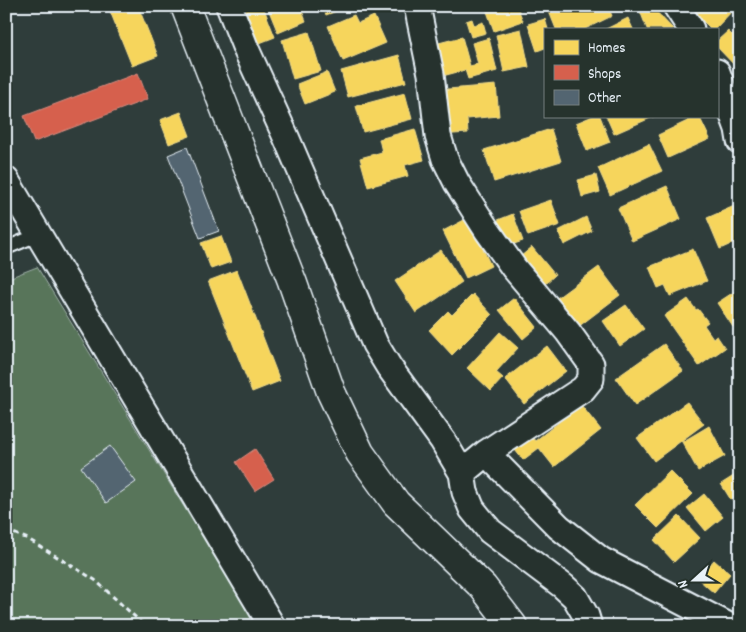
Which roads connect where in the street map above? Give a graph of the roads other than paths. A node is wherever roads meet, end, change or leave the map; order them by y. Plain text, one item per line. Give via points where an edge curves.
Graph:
1 (185, 6) edge
2 (229, 6) edge
3 (418, 6) edge
4 (676, 6) edge
5 (690, 28) edge
6 (718, 75) edge
7 (740, 141) edge
8 (6, 180) edge
9 (40, 234) junction
10 (6, 248) edge
11 (486, 453) junction
12 (462, 474) junction
13 (272, 626) edge
14 (513, 626) edge
15 (589, 626) edge
16 (729, 626) edge

1 - 14 street via 292,281 331,392 360,453 396,503 482,587
2 - 12 street via 375,344 443,441
3 - 11 street via 431,74 438,136 445,159 457,183 514,268 592,364 591,379 583,389
4 - 5 street
6 - 7 street
8 - 9 street
9 - 10 lane
9 - 13 street
11 - 12 street
11 - 16 street via 559,527 601,560
12 - 15 street via 472,509 490,531 575,597

